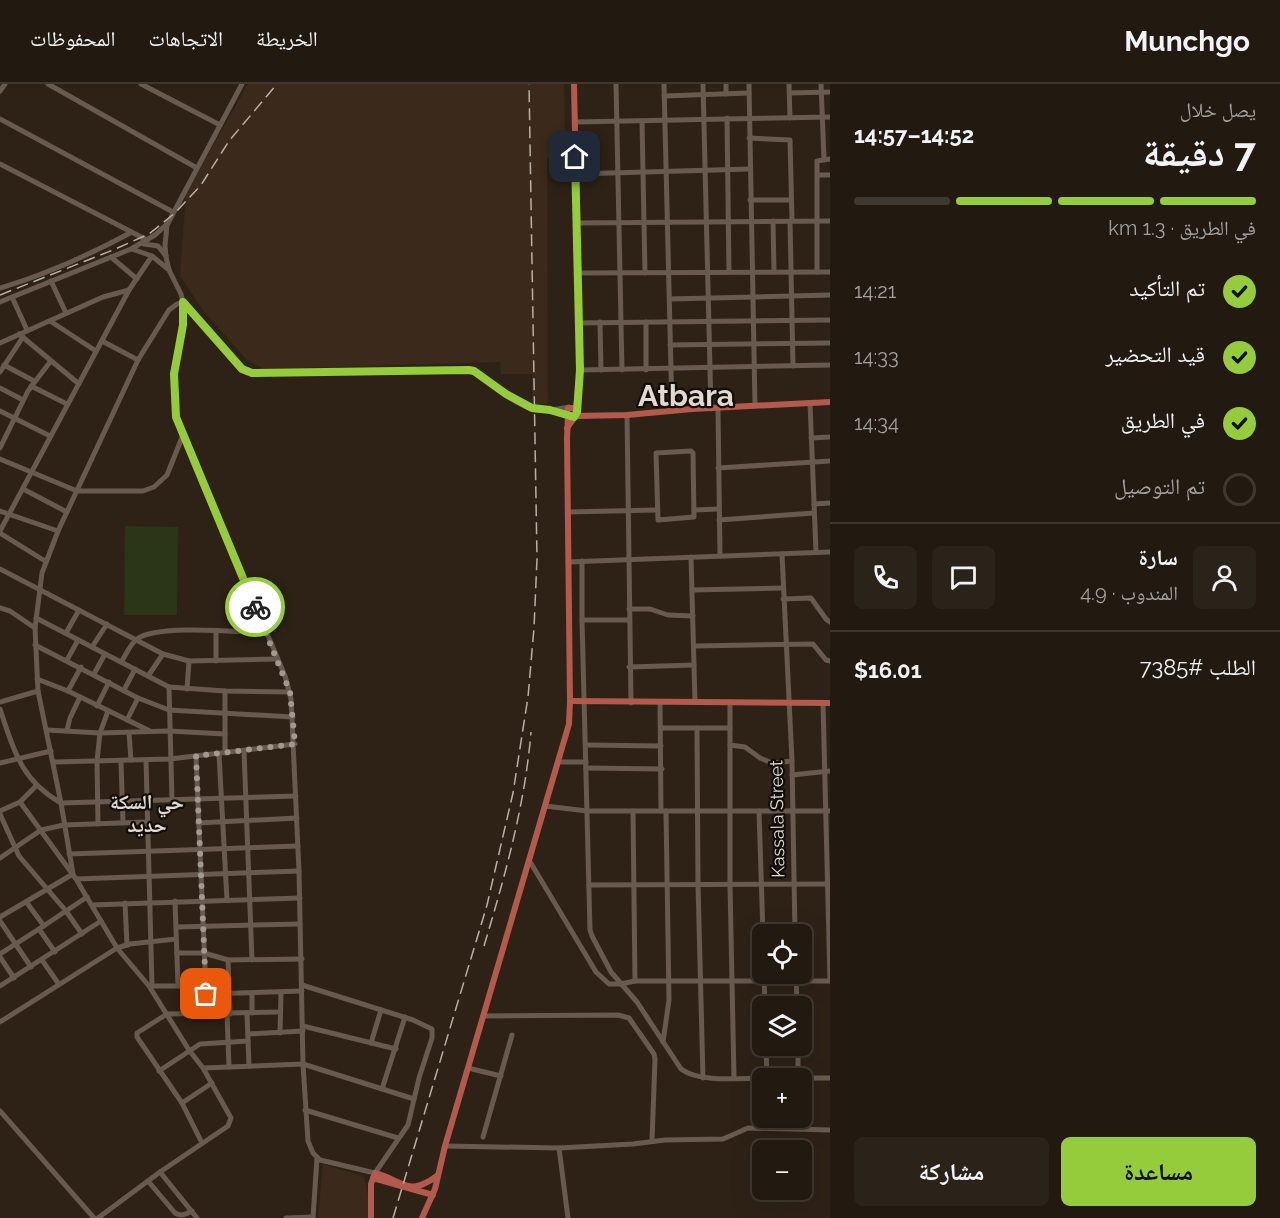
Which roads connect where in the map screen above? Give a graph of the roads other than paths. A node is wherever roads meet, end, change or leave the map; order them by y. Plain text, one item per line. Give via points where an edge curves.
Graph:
1 (4, 84) edge
2 (48, 84) edge
3 (141, 84) edge
4 (242, 84) edge
5 (574, 84) edge
6 (616, 84) edge
7 (663, 84) edge
8 (703, 84) edge
9 (726, 84) edge
10 (750, 84) edge
11 (789, 84) edge
12 (821, 84) edge
13 (0, 91) edge
14 (830, 92) edge
15 (749, 93) junction
16 (790, 93) junction
17 (821, 93) junction
18 (726, 94) junction
19 (703, 95) junction
20 (664, 96) junction
21 (790, 117) junction
22 (822, 117) junction
23 (830, 117) edge
24 (704, 118) junction
25 (727, 118) junction
26 (749, 118) junction
27 (0, 119) edge
28 (665, 120) junction
29 (642, 121) junction
30 (575, 122) junction
31 (616, 122) junction
32 (220, 125) junction
33 (749, 138) junction
34 (827, 159) edge
35 (0, 164) edge
36 (197, 168) junction
37 (728, 169) junction
38 (750, 169) junction
39 (705, 170) junction
40 (667, 171) junction
41 (643, 172) junction
42 (617, 173) junction
43 (576, 174) junction
44 (818, 175) junction
45 (830, 175) edge
46 (750, 200) junction
47 (791, 200) junction
48 (173, 212) junction
49 (830, 220) edge
50 (706, 221) junction
51 (729, 221) junction
52 (751, 221) junction
53 (773, 221) junction
54 (791, 221) junction
55 (818, 221) junction
56 (617, 222) junction
57 (577, 223) junction
58 (644, 223) junction
59 (668, 223) junction
60 (167, 225) junction
61 (130, 233) junction
62 (147, 240) junction
63 (140, 244) junction
64 (131, 249) junction
65 (152, 256) junction
66 (111, 257) junction
67 (166, 257) junction
68 (169, 270) junction
69 (729, 272) junction
70 (752, 272) junction
71 (774, 272) junction
72 (791, 272) junction
73 (817, 272) junction
74 (830, 272) edge
75 (578, 273) junction
76 (620, 273) junction
77 (645, 273) junction
78 (669, 273) junction
79 (706, 273) junction
80 (136, 279) junction
81 (51, 281) junction
82 (0, 288) edge
83 (129, 290) junction
84 (830, 295) edge
85 (792, 296) junction
86 (12, 297) junction
87 (707, 297) junction
88 (752, 297) junction
89 (670, 298) junction
90 (0, 302) edge
91 (183, 302) junction
92 (66, 313) junction
93 (793, 320) junction
94 (830, 320) edge
95 (50, 321) junction
96 (708, 321) junction
97 (753, 321) junction
98 (579, 322) junction
99 (600, 322) junction
100 (621, 322) junction
101 (646, 322) junction
102 (670, 322) junction
103 (27, 330) junction
104 (21, 336) junction
105 (102, 341) junction
106 (0, 343) edge
107 (793, 343) junction
108 (830, 343) edge
109 (754, 344) junction
110 (670, 345) junction
111 (709, 345) junction
112 (96, 351) junction
113 (138, 360) junction
114 (50, 362) junction
115 (4, 365) junction
116 (830, 365) edge
117 (754, 366) junction
118 (793, 366) junction
119 (710, 368) junction
120 (670, 369) junction
121 (580, 370) junction
122 (601, 370) junction
123 (621, 370) junction
124 (646, 370) junction
125 (0, 372) edge
126 (33, 384) junction
127 (79, 384) junction
128 (0, 388) edge
129 (23, 400) junction
130 (830, 402) edge
131 (810, 403) junction
132 (67, 405) junction
133 (755, 406) junction
134 (714, 408) junction
135 (0, 411) edge
136 (672, 411) junction
137 (572, 412) junction
138 (627, 415) junction
139 (14, 419) junction
140 (183, 435) junction
141 (2, 436) edge
142 (50, 436) junction
143 (830, 436) edge
144 (811, 438) junction
145 (0, 448) edge
146 (0, 459) edge
147 (830, 461) edge
148 (812, 462) junction
149 (718, 468) junction
150 (32, 472) junction
151 (23, 489) junction
152 (77, 490) junction
153 (830, 503) edge
154 (814, 504) junction
155 (719, 509) junction
156 (656, 510) junction
157 (694, 510) junction
158 (0, 511) edge
159 (628, 511) junction
160 (67, 512) junction
161 (568, 512) junction
162 (814, 513) junction
163 (8, 515) junction
164 (719, 519) junction
165 (57, 531) junction
166 (0, 532) edge
167 (816, 552) junction
168 (830, 552) edge
169 (782, 554) junction
170 (720, 556) junction
171 (691, 557) junction
172 (628, 558) junction
173 (45, 561) junction
174 (582, 561) junction
175 (568, 562) junction
176 (0, 569) edge
177 (783, 588) junction
178 (39, 589) junction
179 (692, 590) junction
180 (783, 599) junction
181 (0, 608) edge
182 (629, 609) junction
183 (79, 610) junction
184 (693, 616) junction
185 (36, 618) junction
186 (582, 620) junction
187 (629, 620) junction
188 (830, 622) edge
189 (107, 624) junction
190 (35, 628) junction
191 (216, 632) junction
192 (66, 633) junction
193 (266, 633) junction
194 (78, 640) junction
195 (135, 640) junction
196 (785, 644) junction
197 (35, 645) junction
198 (694, 646) junction
199 (92, 647) junction
200 (105, 654) junction
201 (163, 654) junction
202 (278, 659) junction
203 (68, 660) junction
204 (189, 661) junction
205 (216, 661) junction
206 (830, 661) edge
207 (121, 662) junction
208 (694, 665) junction
209 (81, 667) junction
210 (629, 667) junction
211 (135, 669) junction
212 (94, 674) junction
213 (148, 676) junction
214 (37, 679) junction
215 (109, 682) junction
216 (169, 687) junction
217 (187, 689) junction
218 (124, 690) junction
219 (38, 691) junction
220 (68, 691) junction
221 (225, 692) junction
222 (290, 692) junction
223 (80, 697) junction
224 (138, 698) junction
225 (570, 701) junction
226 (0, 702) edge
227 (584, 702) junction
228 (660, 702) junction
229 (695, 702) junction
230 (730, 702) junction
231 (788, 702) junction
232 (631, 703) junction
233 (827, 703) edge
234 (97, 706) junction
235 (0, 709) edge
236 (169, 710) junction
237 (108, 711) junction
238 (225, 713) junction
239 (293, 717) junction
240 (127, 720) junction
241 (661, 728) junction
242 (697, 728) junction
243 (730, 728) junction
244 (47, 730) junction
245 (66, 730) junction
246 (170, 731) junction
247 (151, 732) junction
248 (129, 733) junction
249 (100, 734) junction
250 (225, 734) junction
251 (295, 744) junction
252 (586, 745) junction
253 (730, 745) junction
254 (661, 746) junction
255 (51, 751) junction
256 (244, 751) junction
257 (222, 753) junction
258 (196, 756) junction
259 (16, 758) junction
260 (170, 759) junction
261 (131, 760) junction
262 (146, 760) junction
263 (97, 761) junction
264 (121, 761) junction
265 (792, 761) junction
266 (54, 762) junction
267 (559, 762) junction
268 (0, 763) edge
269 (586, 765) junction
270 (662, 769) junction
271 (827, 772) edge
272 (792, 775) junction
273 (36, 786) junction
274 (296, 796) junction
275 (222, 798) junction
276 (246, 798) junction
277 (197, 799) junction
278 (172, 800) junction
279 (122, 801) junction
280 (146, 801) junction
281 (20, 802) junction
282 (98, 802) junction
283 (61, 803) junction
284 (545, 806) junction
285 (698, 810) junction
286 (730, 810) junction
287 (587, 811) junction
288 (633, 811) junction
289 (663, 811) junction
290 (759, 811) junction
291 (792, 811) junction
292 (828, 811) edge
293 (0, 813) edge
294 (297, 818) junction
295 (247, 820) junction
296 (147, 822) junction
297 (222, 822) junction
298 (123, 823) junction
299 (198, 823) junction
300 (98, 824) junction
301 (64, 825) junction
302 (40, 830) junction
303 (298, 846) junction
304 (14, 848) junction
305 (248, 848) junction
306 (224, 849) junction
307 (199, 850) junction
308 (148, 852) junction
309 (69, 854) junction
310 (0, 858) edge
311 (529, 860) junction
312 (299, 871) junction
313 (250, 873) junction
314 (200, 874) junction
315 (225, 874) junction
316 (148, 876) junction
317 (74, 877) junction
318 (634, 884) junction
319 (667, 884) junction
320 (698, 884) junction
321 (761, 884) junction
322 (829, 884) edge
323 (589, 885) junction
324 (730, 885) junction
325 (794, 885) junction
326 (47, 890) junction
327 (87, 897) junction
328 (300, 898) junction
329 (250, 899) junction
330 (227, 900) junction
331 (202, 901) junction
332 (149, 902) junction
333 (175, 902) junction
334 (27, 903) junction
335 (125, 903) junction
336 (92, 905) junction
337 (66, 911) junction
338 (0, 919) edge
339 (101, 921) junction
340 (300, 924) junction
341 (763, 924) edge
342 (795, 924) edge
343 (252, 925) junction
344 (204, 926) junction
345 (176, 927) junction
346 (42, 928) junction
347 (82, 934) junction
348 (176, 939) junction
349 (150, 942) junction
350 (15, 944) junction
351 (127, 945) junction
352 (117, 948) junction
353 (55, 952) junction
354 (177, 953) junction
355 (204, 953) junction
356 (0, 956) edge
357 (302, 959) junction
358 (42, 960) junction
359 (228, 960) junction
360 (252, 960) junction
361 (31, 967) junction
362 (14, 978) junction
363 (635, 981) junction
364 (668, 981) junction
365 (700, 981) junction
366 (732, 981) junction
367 (752, 981) edge
368 (812, 981) edge
369 (830, 981) edge
370 (58, 983) junction
371 (621, 984) junction
372 (0, 986) edge
373 (151, 986) junction
374 (178, 986) junction
375 (205, 986) junction
376 (302, 988) junction
377 (281, 992) junction
378 (228, 993) junction
379 (252, 993) junction
380 (206, 994) junction
381 (381, 1010) junction
382 (280, 1012) junction
383 (249, 1013) junction
384 (167, 1014) junction
385 (228, 1014) junction
386 (207, 1015) junction
387 (483, 1016) junction
388 (405, 1017) junction
389 (0, 1022) edge
390 (303, 1029) junction
391 (280, 1033) junction
392 (248, 1034) junction
393 (512, 1035) dead end
394 (228, 1041) junction
395 (248, 1041) junction
396 (663, 1042) junction
397 (371, 1043) junction
398 (396, 1049) junction
399 (189, 1050) junction
400 (303, 1064) junction
401 (249, 1066) junction
402 (229, 1067) junction
403 (203, 1068) junction
404 (468, 1068) junction
405 (159, 1071) junction
406 (501, 1076) junction
407 (703, 1078) junction
408 (734, 1078) junction
409 (752, 1078) edge
410 (812, 1078) edge
411 (830, 1078) edge
412 (212, 1083) junction
413 (382, 1089) junction
414 (414, 1099) junction
415 (182, 1103) junction
416 (305, 1110) junction
417 (0, 1111) edge
418 (830, 1130) edge
419 (483, 1137) dead end
420 (398, 1138) junction
421 (652, 1141) junction
422 (201, 1143) junction
423 (445, 1146) junction
424 (559, 1148) junction
425 (317, 1158) junction
426 (160, 1172) junction
427 (374, 1176) junction
428 (437, 1176) junction
429 (148, 1180) junction
430 (433, 1196) junction
431 (192, 1211) junction
432 (96, 1218) edge
433 (197, 1218) edge
434 (286, 1218) edge
435 (313, 1218) edge
436 (371, 1218) edge
437 (422, 1218) edge
438 (567, 1218) edge

1 - 13 street
2 - 36 street
3 - 32 street
4 - 32 street
5 - 30 main road
6 - 31 street
7 - 20 street
8 - 19 street
9 - 18 street
10 - 15 street
11 - 16 street
12 - 17 street
14 - 17 street
15 - 18 street
15 - 26 street
16 - 17 street
16 - 21 street
17 - 22 street
18 - 19 street
19 - 20 street
19 - 24 street
20 - 28 street
21 - 22 street
21 - 26 street
22 - 23 street
22 - 34 street
24 - 25 street
24 - 28 street
24 - 39 street
25 - 26 street
25 - 37 street
26 - 33 street
27 - 48 street
28 - 29 street
28 - 40 street
29 - 31 street
29 - 41 street
30 - 31 street
30 - 43 main road
31 - 42 street
32 - 36 street
33 - 38 street
33 - 47 street via 790,140
34 - 44 street via 818,161
35 - 61 street
36 - 48 street
37 - 38 street
37 - 39 street
37 - 51 street
38 - 46 street
39 - 40 street
39 - 50 street
40 - 41 street
40 - 59 street
41 - 42 street
41 - 58 street
42 - 43 street
42 - 56 street
43 - 57 main road
44 - 45 street
44 - 55 street
46 - 47 street
46 - 52 street
47 - 54 street
48 - 60 street
49 - 55 street
50 - 51 street
50 - 59 street
50 - 79 street
51 - 52 street
51 - 69 street
52 - 53 street
52 - 70 street
53 - 54 street
53 - 71 street
54 - 55 street
54 - 72 street
55 - 73 street
56 - 57 street
56 - 58 street
56 - 76 street
57 - 75 main road
58 - 59 street
58 - 77 street
59 - 78 street
60 - 62 street
60 - 67 street
61 - 62 street
61 - 82 street via 70,262
62 - 63 street
63 - 64 street
63 - 67 street via 158,246
64 - 65 street
64 - 66 street
65 - 68 street
65 - 80 street
66 - 80 street
66 - 81 street
67 - 68 street
68 - 91 street
69 - 70 street
69 - 79 street
70 - 71 street
70 - 88 street
71 - 72 street
72 - 73 street
72 - 85 street
73 - 74 street
75 - 76 street
75 - 98 main road
76 - 77 street
76 - 100 street
77 - 78 street
78 - 79 street
78 - 89 street
79 - 87 street
80 - 83 street
81 - 86 street
81 - 92 street
83 - 92 street
83 - 105 street
84 - 85 street
85 - 88 street
85 - 93 street
86 - 90 street
86 - 103 street
87 - 88 street
87 - 89 street
87 - 96 street
88 - 97 street
89 - 102 street
91 - 113 street via 169,310
91 - 137 street via 242,369 252,373 469,370 532,408
91 - 140 street via 173,387 176,417
92 - 95 street
93 - 94 street
93 - 97 street
93 - 107 street
95 - 103 street
95 - 112 street
96 - 97 street
96 - 102 street
96 - 111 street
97 - 109 street
98 - 99 street
98 - 121 main road
99 - 100 street
99 - 122 street
100 - 101 street
100 - 123 street
101 - 102 street
101 - 124 street
102 - 110 street
103 - 104 street
104 - 106 street
104 - 114 street
104 - 115 street
105 - 112 street
105 - 113 street
107 - 108 street
107 - 109 street
107 - 118 street
109 - 111 street
109 - 117 street
110 - 111 street
110 - 120 street
111 - 119 street
112 - 127 street
113 - 152 street
114 - 126 street
114 - 127 street
115 - 125 street
115 - 126 street
116 - 118 street
117 - 118 street
117 - 119 street
117 - 133 street
119 - 120 street
119 - 134 street
120 - 124 street
120 - 136 street
121 - 122 street
121 - 137 main road
122 - 123 street
123 - 124 street
126 - 129 street
126 - 132 street
127 - 132 street
128 - 129 street
129 - 139 street
130 - 131 main road
131 - 133 main road
131 - 144 street
132 - 142 street
133 - 134 main road
134 - 136 main road
134 - 149 street
135 - 139 street
136 - 138 main road
137 - 138 main road
137 - 161 main road via 567,428
138 - 159 street
139 - 141 street
139 - 142 street
140 - 152 street via 167,475 154,487 135,492
140 - 193 street
141 - 145 street
142 - 150 street
143 - 144 street
144 - 148 street
146 - 150 street
147 - 148 street
148 - 149 street
148 - 154 street
149 - 155 street
150 - 151 street
150 - 152 street
151 - 160 street
151 - 163 street
152 - 160 street
153 - 154 street
154 - 162 street
155 - 157 street
155 - 164 street
156 - 157 street via 659,520 692,518
156 - 157 street via 656,453 691,451
156 - 159 street
158 - 163 street
159 - 161 street
159 - 172 street
160 - 165 street
161 - 175 main road
162 - 164 street
162 - 167 street
163 - 165 street
163 - 166 street
164 - 170 street
165 - 173 street
166 - 173 street
167 - 168 street
167 - 169 street
169 - 170 street
169 - 177 street, Kassala Street
170 - 171 street
171 - 172 street
171 - 179 street
172 - 174 street
172 - 182 street
173 - 178 street
174 - 175 street
174 - 186 street
175 - 225 main road
176 - 178 street
177 - 179 street
177 - 180 street, Kassala Street
178 - 183 street
178 - 185 street
179 - 184 street
180 - 188 street via 811,598
180 - 196 street, Kassala Street
181 - 190 street
182 - 184 street
182 - 187 street
183 - 189 street
183 - 192 street
184 - 198 street
185 - 190 street
185 - 192 street
186 - 187 street
186 - 227 street
187 - 210 street
189 - 195 street
189 - 199 street
190 - 197 street
191 - 193 street
191 - 195 street via 161,632
191 - 205 street
192 - 194 street
193 - 202 street
194 - 199 street
194 - 203 street
195 - 201 street
195 - 207 street
196 - 198 street
196 - 206 street via 813,644
196 - 231 street, Kassala Street
197 - 203 street
197 - 214 street
198 - 208 street
199 - 200 street
200 - 207 street
200 - 212 street
201 - 204 street
201 - 213 street
202 - 205 street
202 - 222 street
203 - 209 street
204 - 205 street
204 - 217 street
207 - 211 street
208 - 210 street
208 - 229 street
209 - 212 street
209 - 220 street
210 - 232 street
211 - 213 street
211 - 218 street
212 - 215 street
213 - 216 street
214 - 219 street
214 - 220 street
215 - 218 street
215 - 234 street
216 - 217 street
216 - 236 street
217 - 221 street
218 - 224 street
219 - 226 street
219 - 244 street
220 - 223 street
221 - 222 street
221 - 238 street
222 - 239 street
223 - 234 street
223 - 245 street
224 - 236 street
224 - 240 street
225 - 227 main road
225 - 267 main road via 569,724
227 - 232 main road
227 - 252 street
228 - 229 main road
228 - 232 main road
228 - 241 street
229 - 230 main road
230 - 231 main road
230 - 243 street
231 - 233 main road
231 - 265 street, Kassala Street
233 - 271 street
234 - 237 street
235 - 259 street
236 - 238 street
236 - 246 street
237 - 240 street
237 - 249 street
238 - 239 street
238 - 250 street
239 - 251 street
240 - 247 street
241 - 242 street
241 - 254 street
242 - 243 street
242 - 285 street
243 - 253 street
244 - 245 street
244 - 255 street
245 - 249 street
246 - 247 street
246 - 250 street
246 - 260 street
247 - 248 street
248 - 249 street
248 - 261 street
249 - 263 street
250 - 257 street
251 - 256 street
251 - 274 street
252 - 254 street
252 - 269 street
253 - 265 street via 745,747 772,763
253 - 286 street
254 - 270 street
255 - 259 street
255 - 266 street
256 - 257 street
256 - 276 street
257 - 258 street
257 - 275 street
258 - 260 street
258 - 277 street
259 - 268 street
259 - 273 street
260 - 262 street
260 - 278 street
261 - 262 street
261 - 264 street
262 - 280 street
263 - 264 street
263 - 266 street
263 - 282 street
264 - 279 street
265 - 272 street, Kassala Street
266 - 283 street
267 - 269 street
267 - 284 main road
269 - 270 street
269 - 287 street
270 - 289 street
271 - 272 street
271 - 292 street
272 - 291 street, Kassala Street
273 - 281 street
273 - 283 street
274 - 276 street
274 - 294 street
275 - 276 street
275 - 277 street
275 - 297 street
276 - 295 street
277 - 278 street
277 - 299 street
278 - 280 street
279 - 280 street
279 - 282 street
279 - 298 street
280 - 296 street
281 - 293 street
281 - 302 street
282 - 283 street
282 - 300 street
283 - 301 street
284 - 287 street
284 - 311 main road
285 - 286 street
285 - 289 street
285 - 320 street
286 - 290 street
286 - 324 street
287 - 288 street
287 - 323 street
288 - 289 street
288 - 318 street
289 - 319 street
290 - 291 street
290 - 321 street
291 - 292 street
291 - 325 street, Kassala Street
292 - 322 street
293 - 304 street
294 - 295 street
294 - 303 street
295 - 297 street
295 - 305 street
296 - 298 street
296 - 308 street
297 - 299 street
297 - 306 street
298 - 300 street
299 - 307 street
300 - 301 street
301 - 302 street
301 - 309 street
302 - 304 street
302 - 317 street
303 - 305 street
303 - 312 street
304 - 310 street
304 - 326 street
305 - 306 street
305 - 313 street
306 - 307 street
306 - 315 street
307 - 308 street
307 - 314 street
308 - 309 street
308 - 316 street
309 - 317 street
311 - 371 street via 596,972 609,984
311 - 387 main road
312 - 313 street
312 - 328 street
313 - 315 street
313 - 329 street
314 - 315 street
314 - 316 street
314 - 331 street
315 - 330 street
316 - 317 street
316 - 332 street
317 - 326 street
317 - 327 street
318 - 319 street
318 - 323 street
318 - 363 street
319 - 320 street
319 - 364 street
320 - 324 street
320 - 365 street
321 - 324 street
321 - 325 street
321 - 341 street
322 - 325 street
322 - 369 street
323 - 371 street via 591,933
324 - 366 street
325 - 342 street, Kassala Street
326 - 334 street
326 - 337 street
327 - 336 street
327 - 337 street
328 - 329 street
328 - 340 street
329 - 330 street
329 - 343 street
330 - 331 street
331 - 333 street
331 - 344 street
332 - 333 street
332 - 335 street
332 - 349 street
333 - 345 street
334 - 338 street
334 - 346 street
335 - 336 street
335 - 351 street
336 - 339 street
337 - 346 street
337 - 347 street
338 - 350 street
339 - 347 street
339 - 352 street
340 - 343 street
340 - 357 street
343 - 344 street
343 - 360 street
344 - 345 street
344 - 355 street
345 - 348 street
346 - 350 street
346 - 353 street
347 - 353 street
348 - 349 street
348 - 354 street
349 - 351 street
349 - 373 street
350 - 356 street
350 - 361 street
351 - 352 street
352 - 370 street
352 - 373 street
353 - 358 street
354 - 355 street
354 - 374 street
355 - 359 street
355 - 375 street
356 - 362 street
357 - 360 street
357 - 376 street
358 - 361 street
358 - 370 street
359 - 360 street
359 - 378 street
361 - 362 street
362 - 372 street
363 - 364 street
363 - 371 street
364 - 365 street
364 - 396 street
365 - 366 street
365 - 407 street
366 - 367 street
366 - 408 street
368 - 369 street
370 - 389 street
371 - 396 street
373 - 374 street
373 - 384 street
374 - 375 street
375 - 380 street
376 - 377 street
376 - 381 street
376 - 390 street
377 - 379 street
377 - 382 street
378 - 379 street
378 - 380 street
378 - 385 street
379 - 383 street
380 - 386 street
381 - 388 street
381 - 397 street
382 - 383 street
382 - 391 street
383 - 385 street
383 - 392 street
384 - 386 street
384 - 399 street
384 - 405 street via 137,1035
385 - 386 street
385 - 394 street
387 - 404 main road
387 - 421 street via 629,1018 655,1059
388 - 398 street
388 - 414 street via 426,1025 433,1033
390 - 391 street
390 - 397 street
390 - 400 street
391 - 392 street
392 - 395 street
393 - 406 street
394 - 395 street
394 - 399 street via 205,1042
394 - 402 street
395 - 401 street
396 - 407 street via 681,1069
397 - 398 street
398 - 413 street
399 - 403 street
399 - 405 street
400 - 401 street
400 - 413 street
400 - 416 street
401 - 402 street
402 - 403 street
403 - 412 street
404 - 406 street
404 - 423 main road
405 - 415 street
406 - 419 street
407 - 408 street
408 - 409 street
410 - 411 street
412 - 415 street
412 - 422 street via 231,1121
413 - 414 street
414 - 420 street via 408,1125
415 - 422 street
416 - 420 street
416 - 425 street via 308,1141
417 - 432 street
418 - 421 street via 748,1128 723,1139
420 - 427 street
421 - 424 street
422 - 426 street
423 - 424 street
423 - 428 main road
424 - 438 street
425 - 427 street
425 - 435 street
426 - 429 street
426 - 431 street
427 - 428 main road via 415,1187
427 - 430 main road
427 - 436 main road
428 - 430 main road
429 - 431 street via 179,1216
429 - 432 street
430 - 437 main road
431 - 433 street
434 - 435 street

